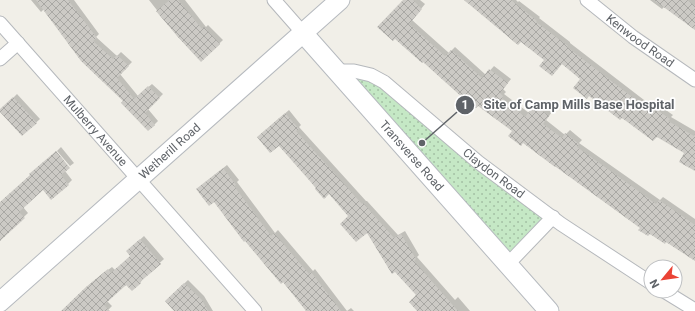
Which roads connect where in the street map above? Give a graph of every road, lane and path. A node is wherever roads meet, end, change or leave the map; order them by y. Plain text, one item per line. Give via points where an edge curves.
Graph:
1 (274, 0) edge
2 (340, 0) edge
3 (587, 0) edge
4 (0, 23) edge
5 (303, 33) junction
6 (18, 43) junction
7 (0, 59) edge
8 (337, 71) junction
9 (695, 80) edge
10 (138, 179) junction
11 (553, 217) junction
12 (508, 264) junction
13 (643, 279) edge
14 (677, 299) edge
15 (0, 302) edge
16 (695, 310) edge
17 (255, 311) edge
18 (550, 311) edge

1 - 5 street, Transverse Road
2 - 5 street, Wetherill Road
3 - 9 street, Kenwood Road via 634,38
4 - 6 street, Mulberry Avenue
5 - 8 street, Transverse Road
5 - 10 street, Wetherill Road
6 - 7 street
6 - 10 street, Mulberry Avenue
8 - 11 street, Claydon Road via 354,71 371,75 384,82 478,162
8 - 12 street, Transverse Road
10 - 15 street, Wetherill Road
10 - 17 street, Mulberry Avenue
11 - 12 street
11 - 13 street, Claydon Road
12 - 18 street, Transverse Road
14 - 16 street

